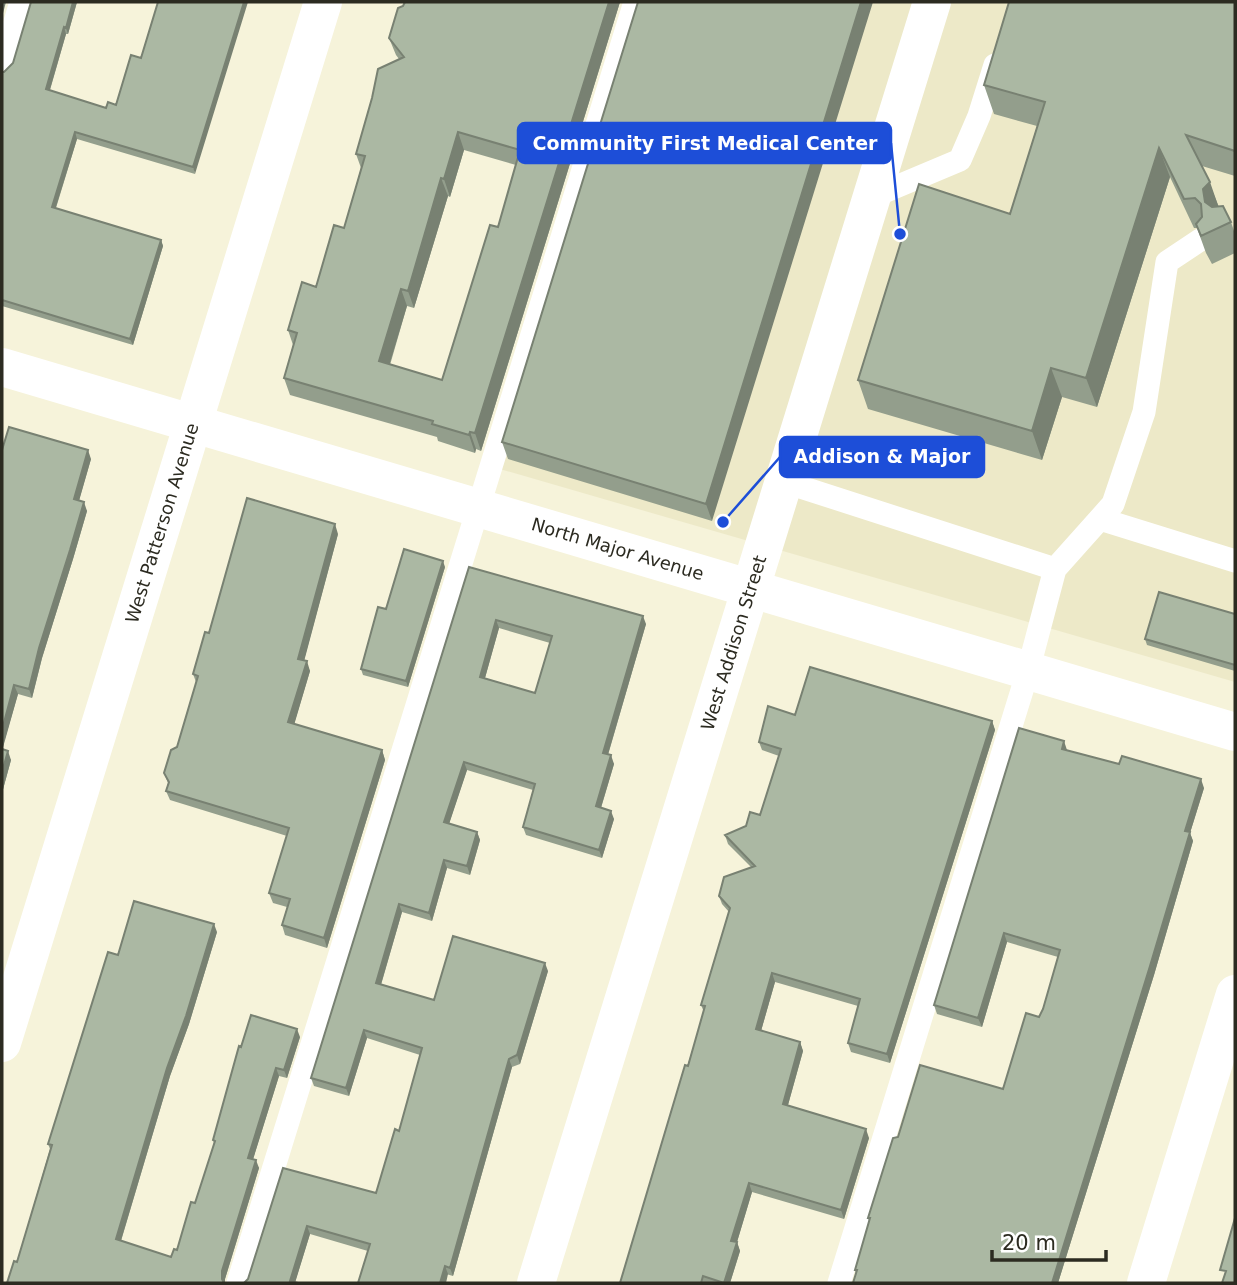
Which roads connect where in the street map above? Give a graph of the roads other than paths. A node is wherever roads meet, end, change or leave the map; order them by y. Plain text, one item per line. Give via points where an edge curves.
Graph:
1 (21, 2) edge
2 (323, 2) edge
3 (635, 2) edge
4 (932, 2) edge
5 (1002, 39) edge
6 (2, 65) edge
7 (872, 197) junction
8 (1200, 240) edge
9 (2, 367) edge
10 (193, 423) junction
11 (785, 482) junction
12 (479, 508) junction
13 (1100, 519) junction
14 (1235, 561) edge
15 (1055, 569) junction
16 (752, 589) junction
17 (1028, 671) junction
18 (1235, 732) edge
19 (1235, 994) edge
20 (2, 1043) edge
21 (238, 1283) edge
22 (536, 1283) edge
23 (839, 1283) edge
24 (1146, 1283) edge

1 - 6 lane
2 - 10 street, West Patterson Avenue
3 - 12 lane
4 - 7 street, West Addison Street
5 - 7 lane via 979,116 960,160
7 - 11 street, West Addison Street
8 - 13 lane via 1167,262 1144,412 1113,505
9 - 10 street, North Major Avenue
10 - 12 street, North Major Avenue
10 - 20 street, West Patterson Avenue
11 - 15 lane
11 - 16 street, West Addison Street
12 - 16 street, North Major Avenue
12 - 21 lane
13 - 14 lane
13 - 15 lane
15 - 17 lane
16 - 17 street, North Major Avenue
16 - 22 street, West Addison Street
17 - 18 street, North Major Avenue
17 - 23 lane
19 - 24 street

